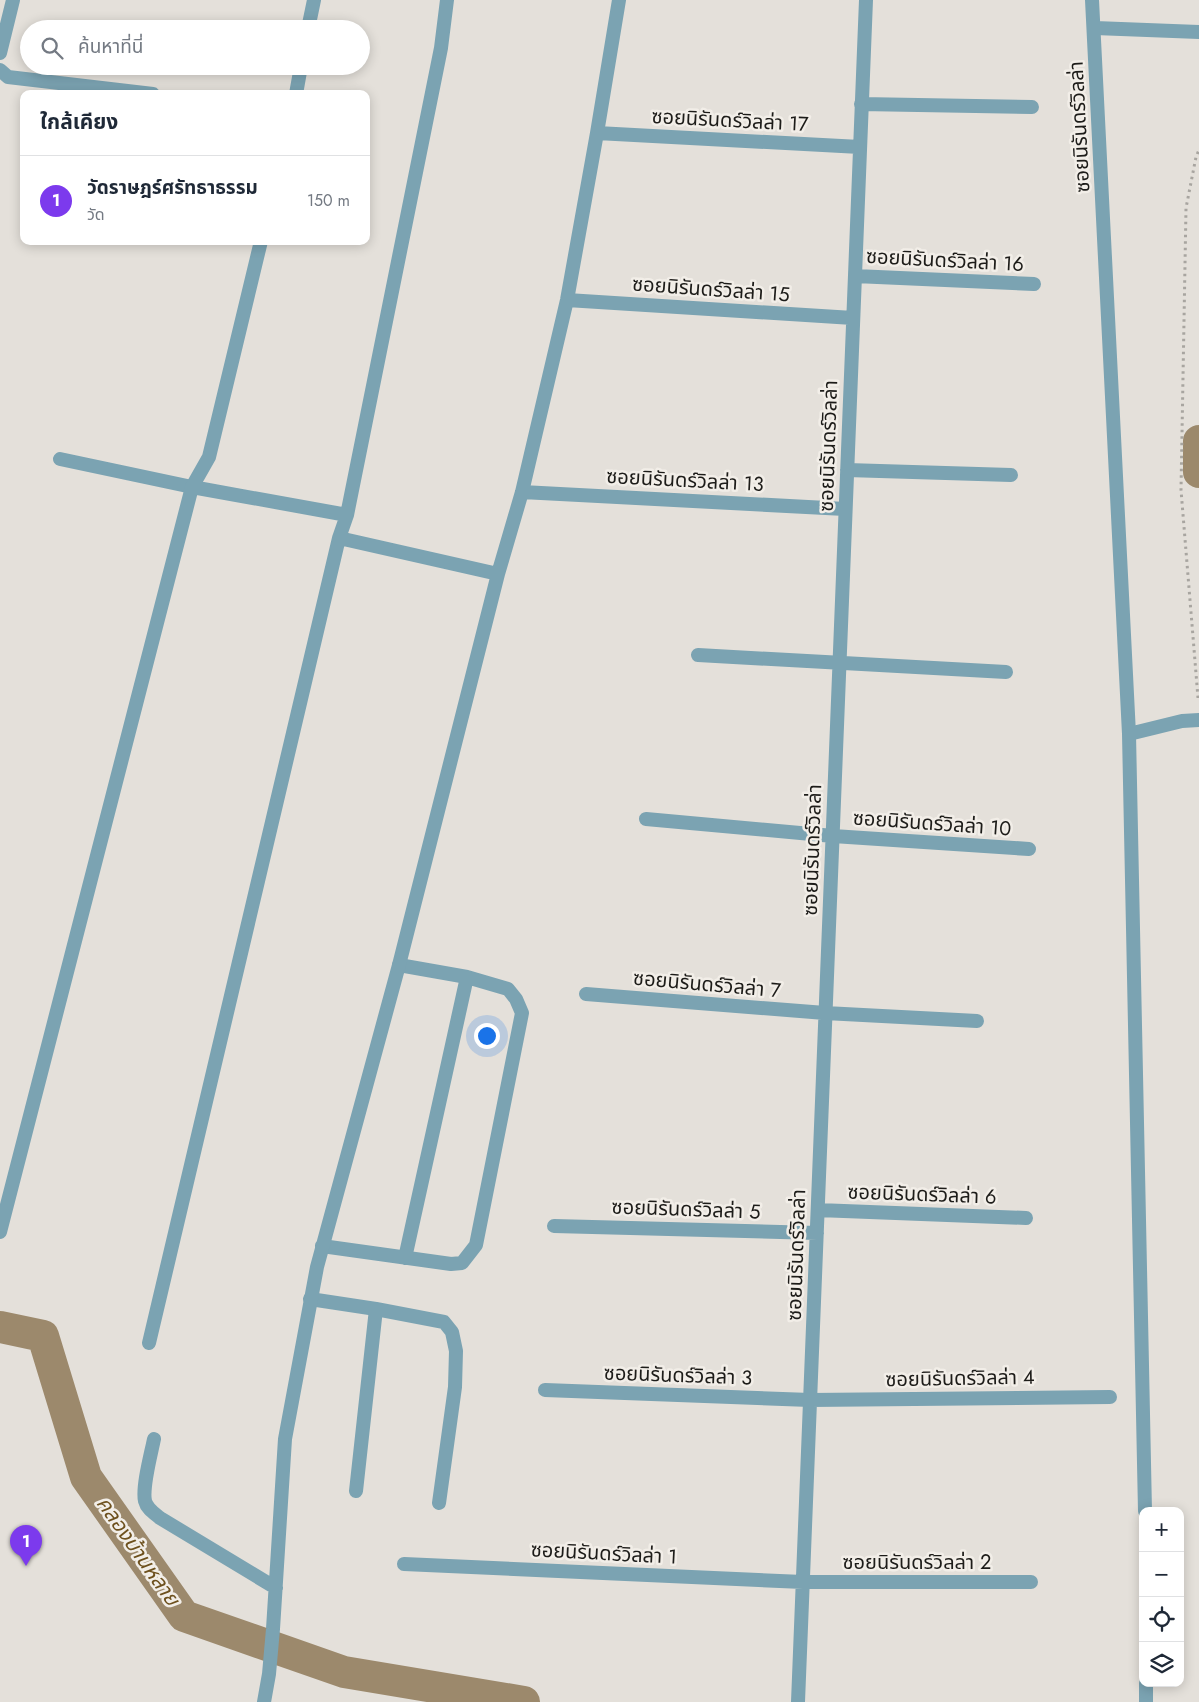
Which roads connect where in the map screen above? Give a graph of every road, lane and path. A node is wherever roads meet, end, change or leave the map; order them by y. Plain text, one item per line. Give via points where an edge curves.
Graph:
1 (13, 0) edge
2 (314, 0) edge
3 (447, 0) edge
4 (619, 0) edge
5 (866, 0) edge
6 (1092, 0) edge
7 (310, 20) edge
8 (1094, 28) junction
9 (1199, 32) edge
10 (0, 53) edge
11 (0, 70) edge
12 (299, 75) edge
13 (119, 90) edge
14 (297, 90) edge
15 (861, 104) junction
16 (1032, 107) dead end
17 (597, 133) junction
18 (860, 147) junction
19 (1199, 150) edge
20 (260, 245) edge
21 (855, 276) junction
22 (1034, 284) dead end
23 (566, 300) junction
24 (853, 318) junction
25 (60, 459) dead end
26 (847, 470) junction
27 (1012, 476) dead end
28 (192, 487) junction
29 (522, 492) junction
30 (845, 508) junction
31 (347, 515) junction
32 (339, 538) junction
33 (498, 574) junction
34 (698, 655) dead end
35 (839, 664) junction
36 (1006, 672) dead end
37 (1198, 706) edge
38 (1199, 720) edge
39 (1129, 734) junction
40 (646, 819) dead end
41 (833, 836) junction
42 (1029, 849) dead end
43 (399, 965) junction
44 (467, 977) junction
45 (586, 994) dead end
46 (826, 1013) junction
47 (977, 1021) dead end
48 (818, 1210) junction
49 (1026, 1218) dead end
50 (554, 1226) dead end
51 (0, 1232) edge
52 (817, 1233) junction
53 (322, 1246) junction
54 (405, 1258) junction
55 (310, 1299) junction
56 (376, 1309) junction
57 (149, 1343) dead end
58 (545, 1390) dead end
59 (1110, 1397) dead end
60 (810, 1400) junction
61 (154, 1439) dead end
62 (356, 1491) dead end
63 (440, 1502) dead end
64 (1145, 1507) edge
65 (404, 1564) dead end
66 (803, 1582) junction
67 (1031, 1582) dead end
68 (276, 1588) junction
69 (1146, 1687) edge
70 (264, 1702) edge
71 (798, 1702) edge
72 (1146, 1702) edge

1 - 10 street
2 - 7 street
3 - 31 street via 441,48
4 - 17 street
5 - 15 street, ซอยนิรันดร์วิลล่า
6 - 8 street, ซอยนิรันดร์วิลล่า
8 - 9 street
8 - 39 street, ซอยนิรันดร์วิลล่า
11 - 13 street via 8,77
12 - 14 street
15 - 16 street
15 - 18 street, ซอยนิรันดร์วิลล่า
17 - 18 street, ซอยนิรันดร์วิลล่า 17
17 - 23 street
18 - 21 street, ซอยนิรันดร์วิลล่า
19 - 37 path via 1186,208 1181,490
20 - 28 street via 209,457
21 - 22 street, ซอยนิรันดร์วิลล่า 16
21 - 24 street, ซอยนิรันดร์วิลล่า
23 - 24 street, ซอยนิรันดร์วิลล่า 15
23 - 29 street
24 - 26 street, ซอยนิรันดร์วิลล่า
25 - 28 street
26 - 27 street
26 - 30 street, ซอยนิรันดร์วิลล่า
28 - 31 street
28 - 51 street
29 - 30 street, ซอยนิรันดร์วิลล่า 13
29 - 33 street
30 - 35 street, ซอยนิรันดร์วิลล่า
31 - 32 street
32 - 33 street
32 - 57 street
33 - 43 street
34 - 35 street
35 - 36 street
35 - 41 street, ซอยนิรันดร์วิลล่า
38 - 39 street
39 - 64 street, ซอยนิรันดร์วิลล่า
40 - 41 street, ซอยนิรันดร์วิลล่า 10
41 - 42 street, ซอยนิรันดร์วิลล่า 10
41 - 46 street, ซอยนิรันดร์วิลล่า
43 - 44 street
43 - 53 street
44 - 54 street
44 - 54 street via 508,990 522,1013 476,1246 462,1263
45 - 46 street, ซอยนิรันดร์วิลล่า 7
46 - 47 street, ซอยนิรันดร์วิลล่า 7
46 - 48 street, ซอยนิรันดร์วิลล่า
48 - 49 street, ซอยนิรันดร์วิลล่า 6
48 - 52 street, ซอยนิรันดร์วิลล่า
50 - 52 street, ซอยนิรันดร์วิลล่า 5
52 - 60 street, ซอยนิรันดร์วิลล่า
53 - 54 street
53 - 55 street
55 - 56 street
55 - 68 street via 285,1439
56 - 62 street
56 - 63 street via 444,1322 452,1332 456,1351 455,1387
58 - 60 street, ซอยนิรันดร์วิลล่า 3
59 - 60 street, ซอยนิรันดร์วิลล่า 4
60 - 66 street, ซอยนิรันดร์วิลล่า
61 - 68 street via 145,1492 149,1509
65 - 66 street, ซอยนิรันดร์วิลล่า 1
66 - 67 street, ซอยนิรันดร์วิลล่า 2
66 - 71 street, ซอยนิรันดร์วิลล่า
68 - 70 street
69 - 72 street

